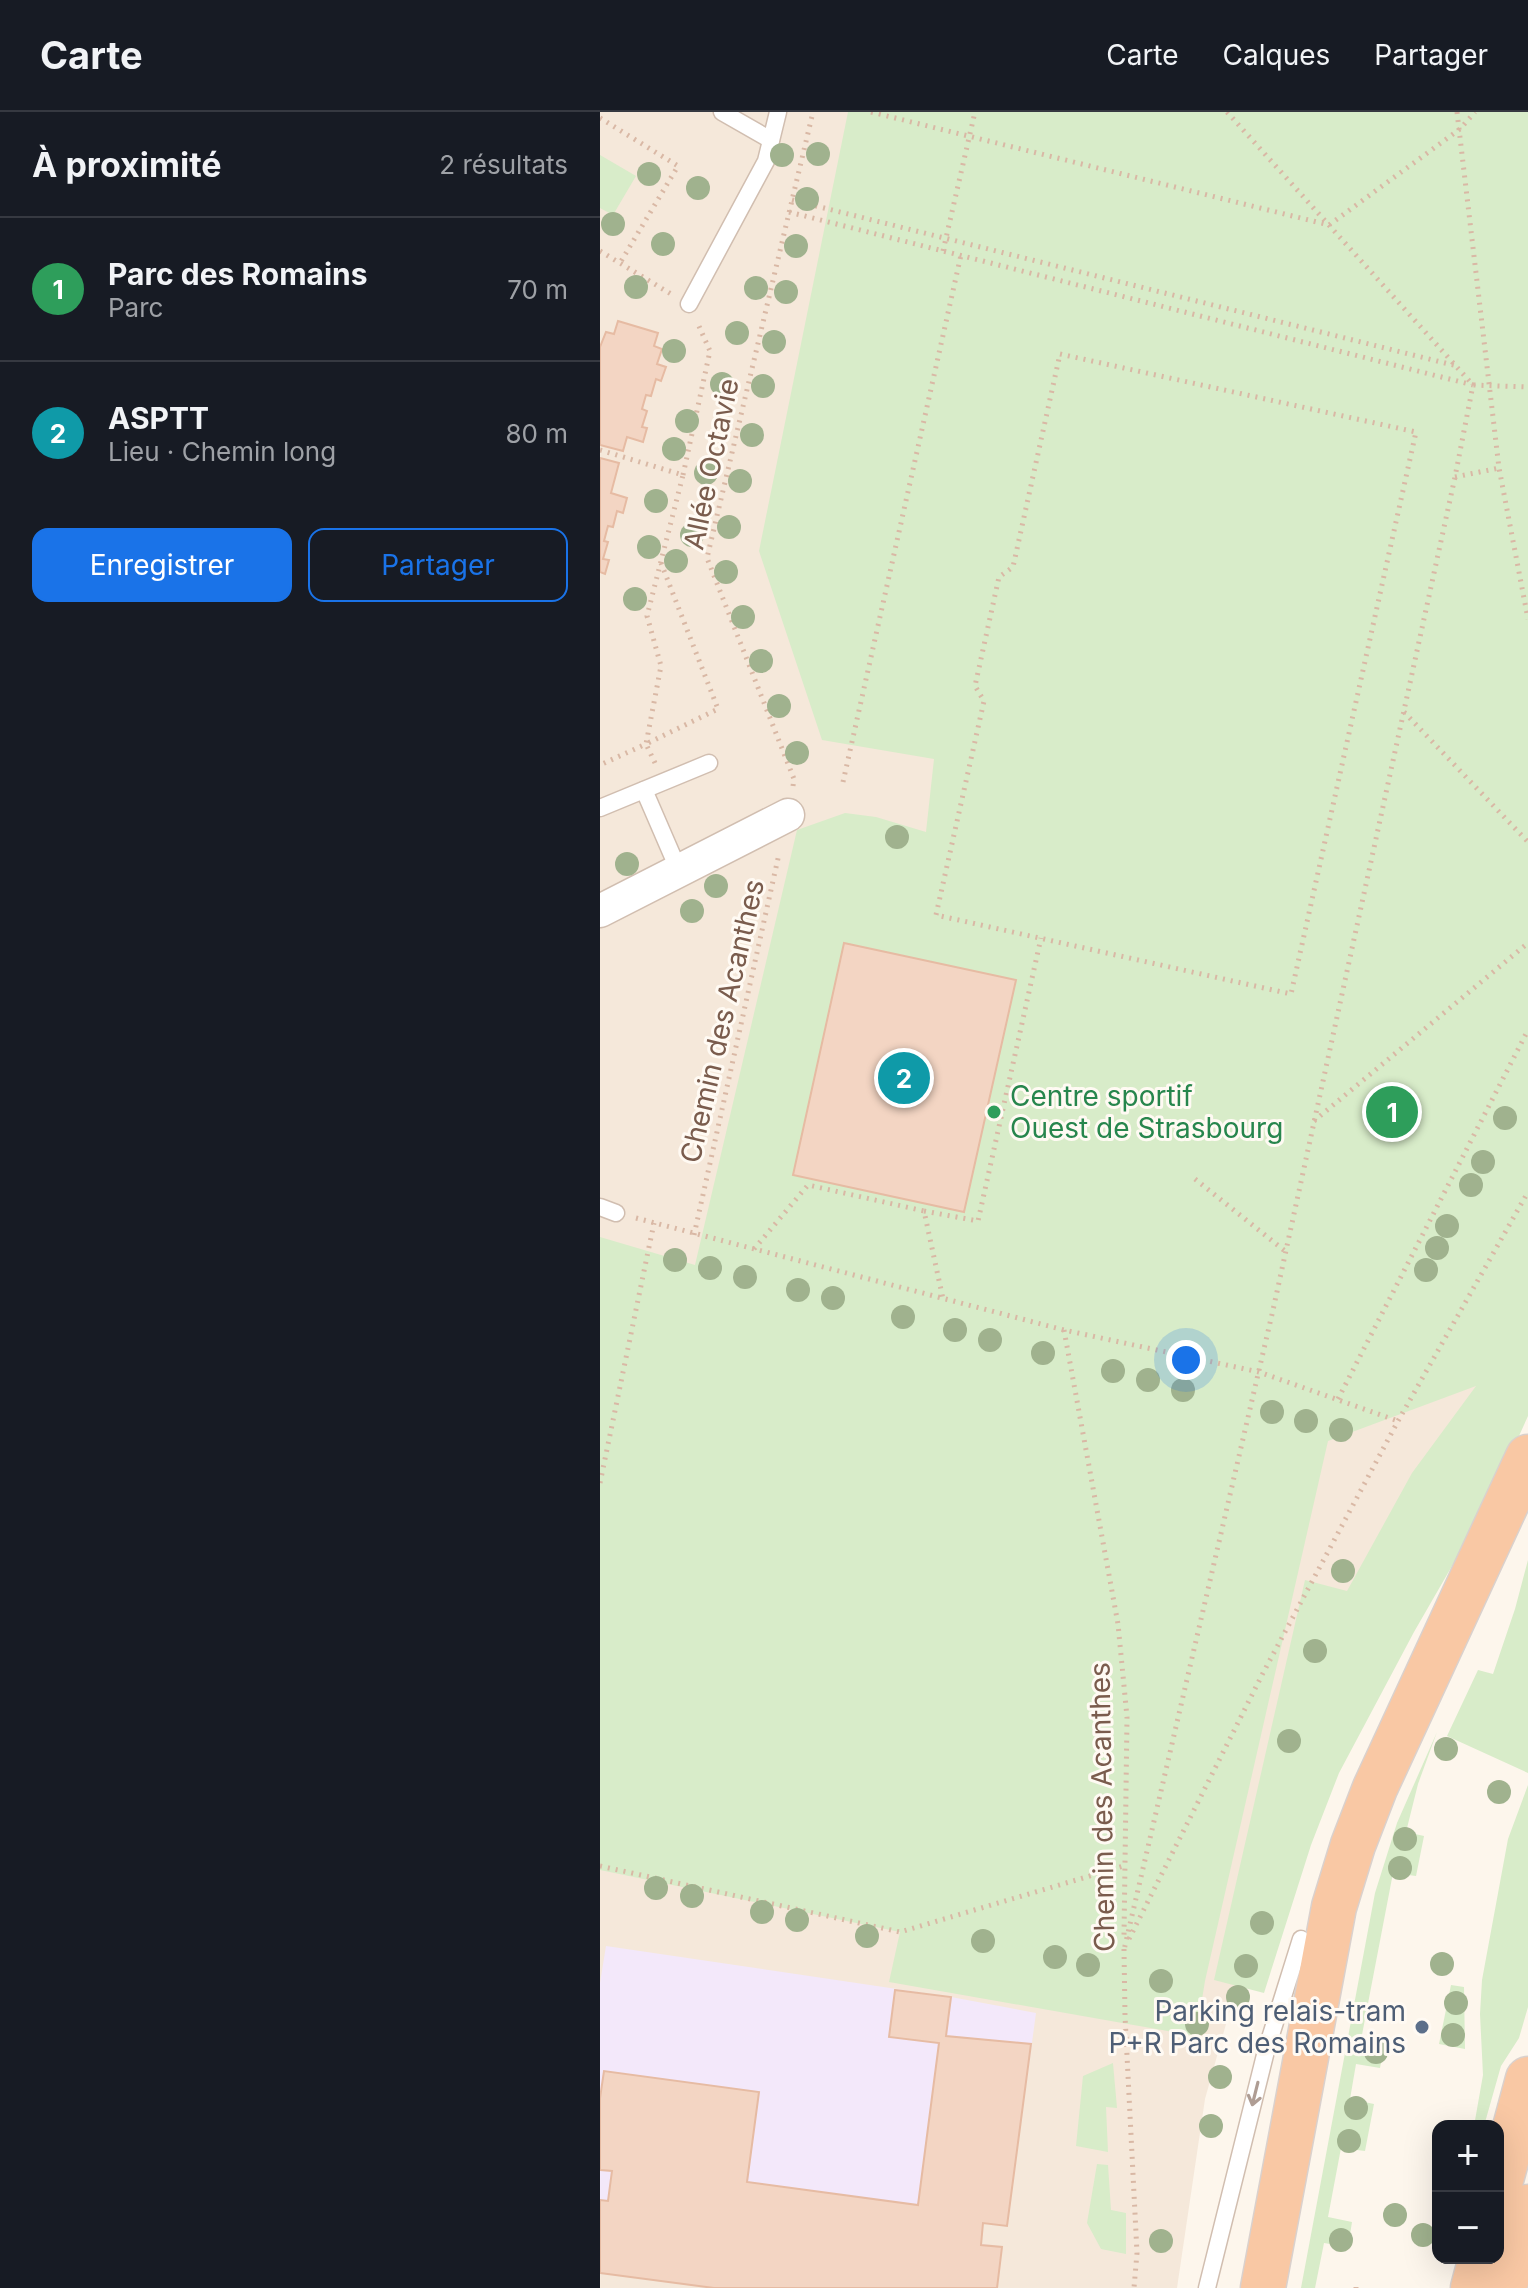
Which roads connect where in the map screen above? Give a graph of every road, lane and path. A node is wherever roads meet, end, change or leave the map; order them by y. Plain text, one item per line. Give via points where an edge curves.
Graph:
1 (722, 112) edge
2 (778, 112) edge
3 (813, 112) edge
4 (871, 112) edge
5 (975, 112) edge
6 (1227, 112) edge
7 (1457, 112) edge
8 (1475, 112) edge
9 (600, 118) edge
10 (1460, 129) junction
11 (969, 137) junction
12 (771, 140) junction
13 (792, 200) junction
14 (789, 212) junction
15 (1329, 225) junction
16 (946, 237) junction
17 (600, 251) edge
18 (943, 251) junction
19 (961, 255) junction
20 (620, 263) junction
21 (689, 304) junction
22 (1457, 366) junction
23 (1473, 385) junction
24 (1490, 387) junction
25 (1528, 387) edge
26 (600, 450) edge
27 (1499, 468) junction
28 (683, 475) junction
29 (1455, 477) junction
30 (660, 562) junction
31 (1528, 619) edge
32 (1404, 711) junction
33 (646, 744) junction
34 (709, 763) dead end
35 (600, 765) edge
36 (664, 781) junction
37 (843, 782) dead end
38 (644, 790) junction
39 (600, 808) edge
40 (788, 815) junction
41 (1528, 842) edge
42 (679, 871) junction
43 (600, 911) edge
44 (1041, 938) junction
45 (1528, 943) edge
46 (1528, 1030) edge
47 (1313, 1122) junction
48 (1195, 1179) dead end
49 (1528, 1192) edge
50 (608, 1210) edge
51 (924, 1211) junction
52 (654, 1223) junction
53 (694, 1235) junction
54 (754, 1249) junction
55 (1285, 1251) junction
56 (943, 1299) junction
57 (1064, 1330) junction
58 (1259, 1372) junction
59 (1338, 1400) junction
60 (1398, 1421) junction
61 (1528, 1457) edge
62 (600, 1483) edge
63 (1480, 1560) junction
64 (1127, 1865) junction
65 (600, 1866) edge
66 (1301, 1939) junction
67 (1124, 1950) junction
68 (1524, 2095) edge
69 (1504, 2169) edge
70 (1528, 2207) edge
71 (1479, 2264) edge
72 (1134, 2288) edge
73 (1207, 2288) edge
74 (1233, 2288) edge
75 (1263, 2288) edge
76 (1473, 2288) edge
77 (1504, 2288) edge

1 - 12 lane
2 - 12 lane
3 - 13 path, Allée Octavie
4 - 11 path
5 - 11 path
6 - 15 path
7 - 10 path
8 - 10 path
9 - 20 path via 678,166
10 - 15 path
10 - 24 path
11 - 15 path
11 - 16 path
12 - 21 lane via 748,198
13 - 14 path, Allée Octavie
13 - 16 path
14 - 18 path
14 - 40 path, Allée Octavie via 707,558 794,779
15 - 22 path
16 - 18 path
16 - 22 path
17 - 20 path
18 - 19 path
19 - 23 path
19 - 37 path
20 - 21 path
21 - 28 path via 710,351
22 - 23 path
23 - 24 path
23 - 29 path
24 - 25 path
24 - 27 path
26 - 28 path
27 - 29 path
27 - 31 path
28 - 30 path
29 - 32 path
30 - 33 path via 647,616 661,666
30 - 33 path via 718,709
32 - 41 path
32 - 47 path
33 - 35 path
33 - 36 path
34 - 36 lane
36 - 38 lane
38 - 39 lane
38 - 42 lane
40 - 42 street
40 - 53 path, Chemin des Acanthes
42 - 43 street
44 - 44 path via 936,915 984,701 975,686 978,670 999,577 1013,567 1060,354 1416,432 1291,994
44 - 51 path via 978,1221
45 - 47 path
46 - 59 path
47 - 55 path
48 - 55 path
49 - 60 path
50 - 52 path
51 - 54 path via 808,1185
51 - 56 path
52 - 53 path
52 - 62 path
53 - 54 path
54 - 56 path
55 - 58 path
56 - 57 path
57 - 58 path
57 - 64 path, Chemin des Acanthes via 1118,1624 1127,1717
58 - 59 path
58 - 67 path
59 - 60 path
60 - 67 path
61 - 63 highway
63 - 66 highway via 1386,1708 1356,1770 1331,1830
63 - 75 highway via 1375,1788 1334,1907
64 - 65 path via 900,1932
64 - 67 path, Chemin des Acanthes
66 -> 73 lane via 1266,2051
66 - 74 highway via 1260,2179
67 - 72 path, Chemin des Acanthes via 1137,2253
68 - 69 highway
70 - 77 highway
71 - 76 highway

